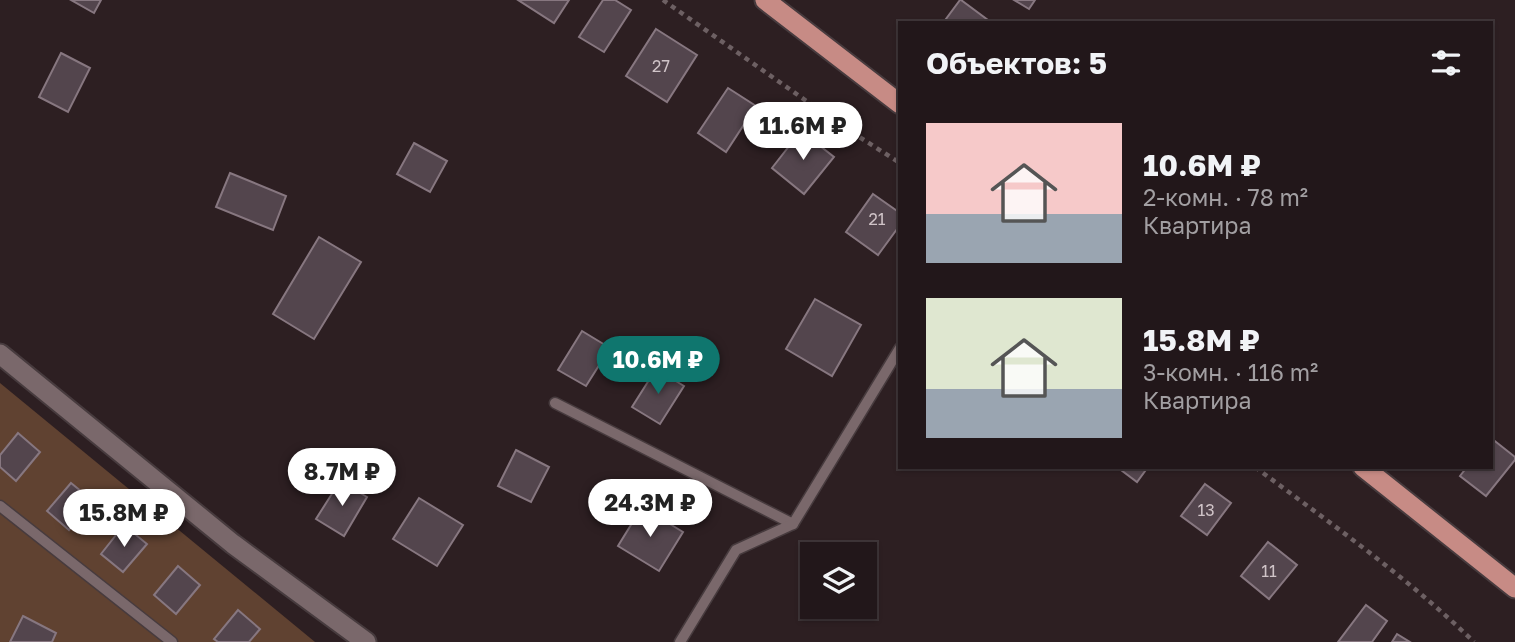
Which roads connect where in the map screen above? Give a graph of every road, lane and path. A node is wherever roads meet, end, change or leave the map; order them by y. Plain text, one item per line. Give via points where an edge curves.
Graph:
1 (663, 0) edge
2 (765, 0) edge
3 (898, 102) edge
4 (898, 162) edge
5 (898, 351) edge
6 (0, 354) edge
7 (555, 403) dead end
8 (1258, 469) edge
9 (1366, 469) edge
10 (0, 506) edge
11 (793, 524) junction
12 (1515, 588) edge
13 (172, 642) edge
14 (366, 642) edge
15 (680, 642) edge
16 (1474, 642) edge

1 - 4 path
2 - 3 main road
5 - 11 lane
6 - 14 street via 233,544
7 - 11 lane
8 - 16 path via 1392,569
9 - 12 main road
10 - 13 lane
11 - 15 lane via 736,550

